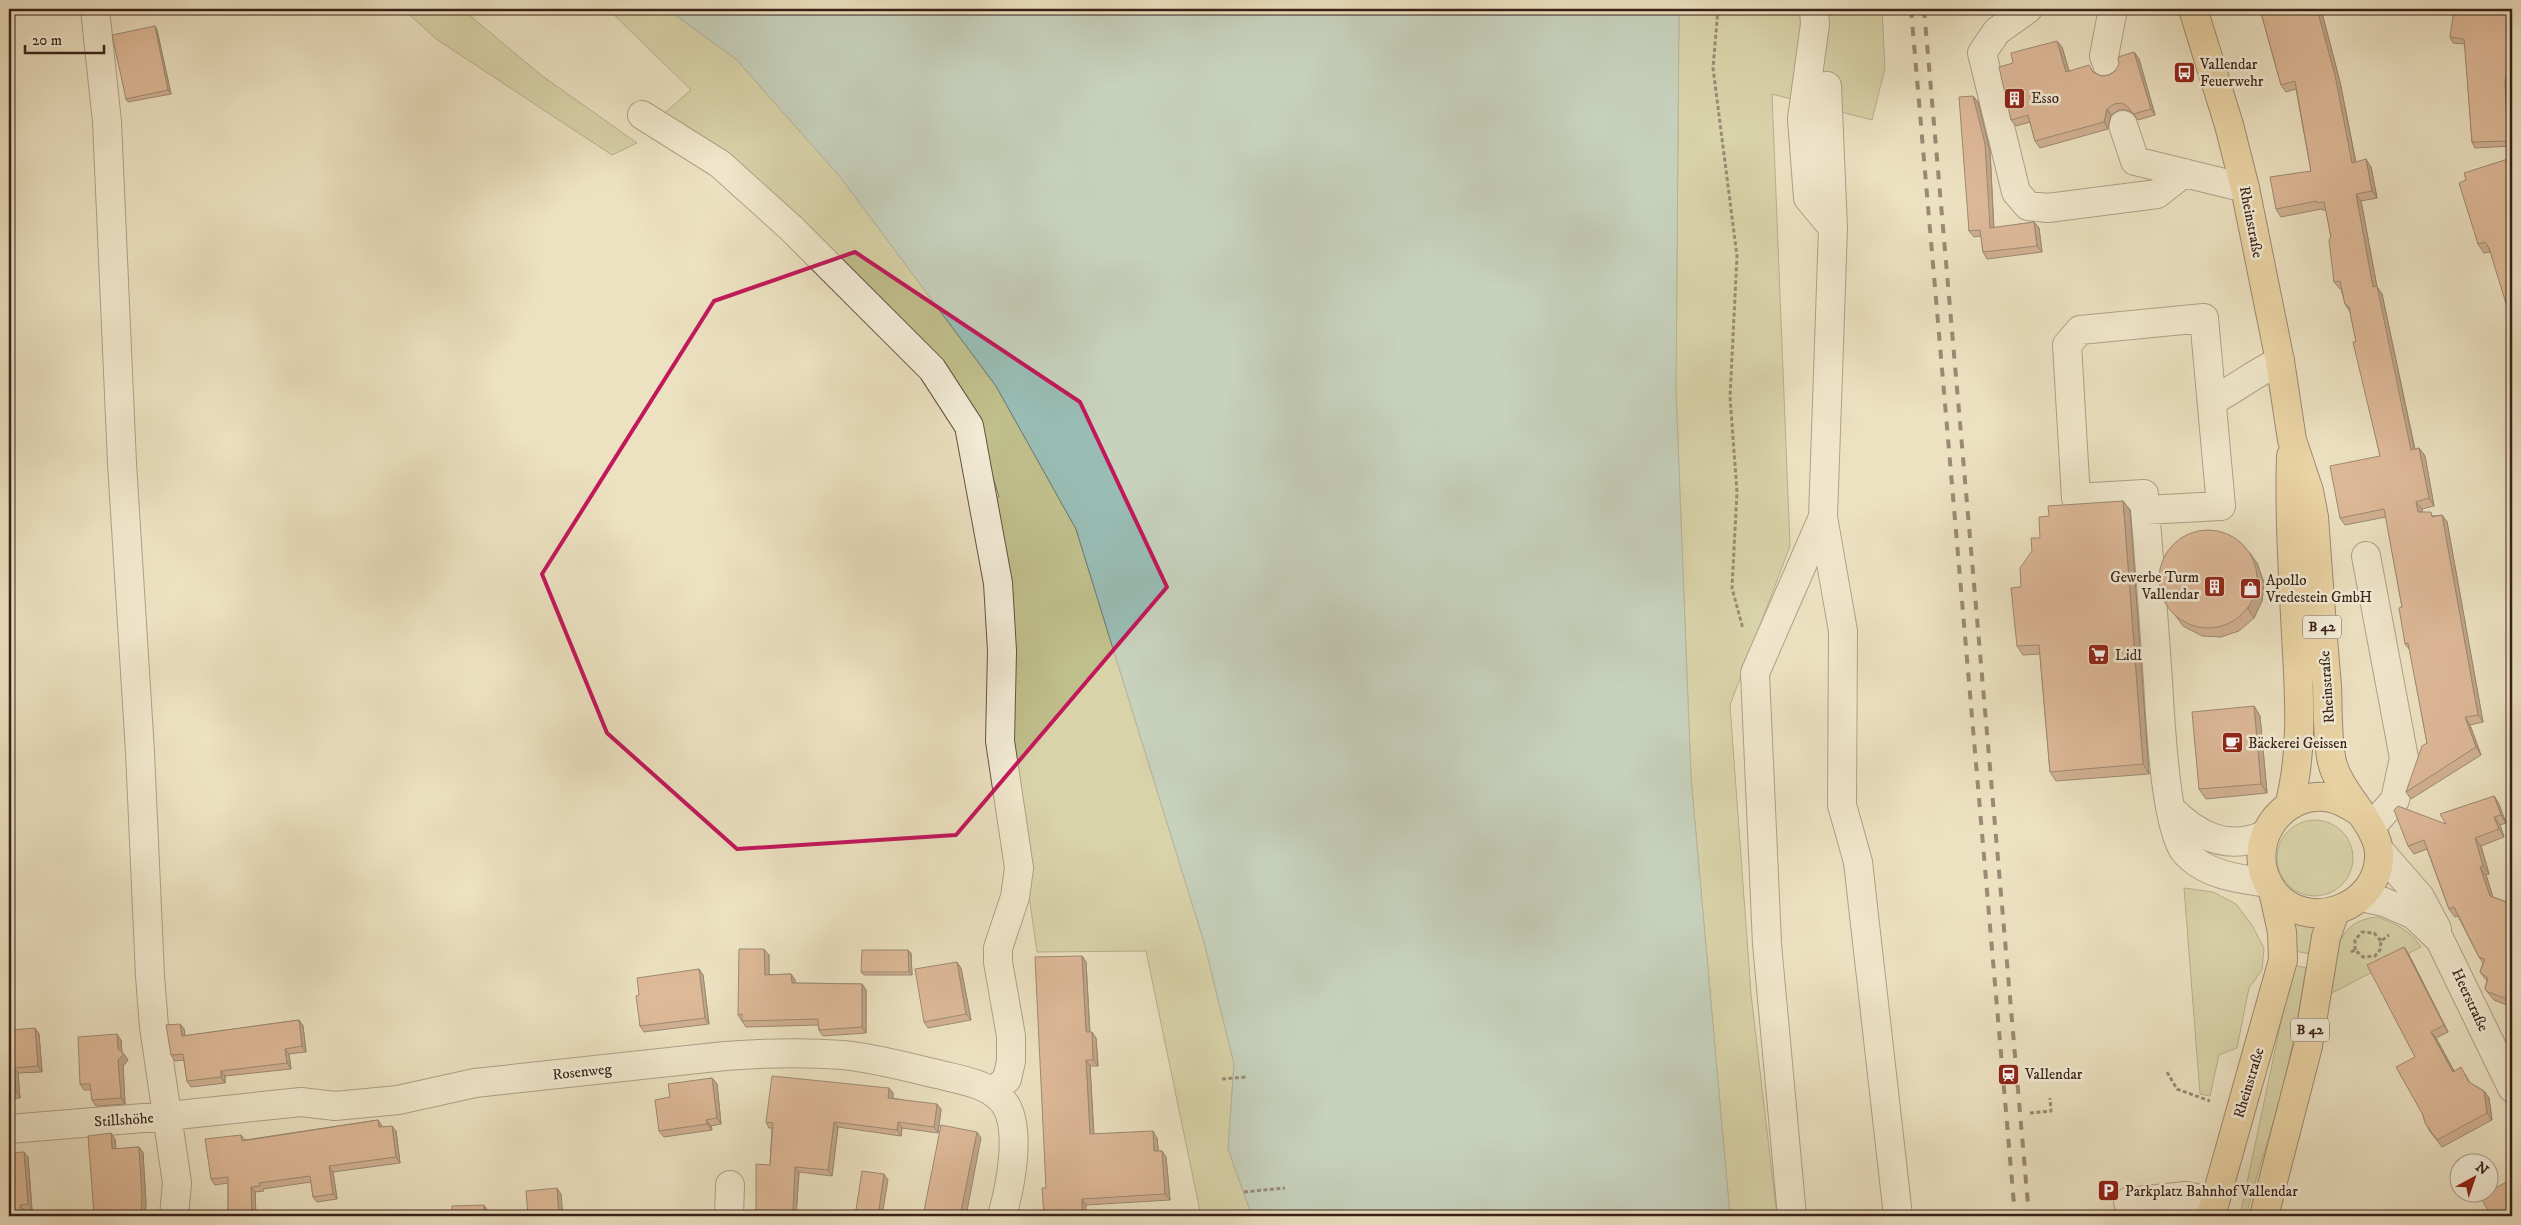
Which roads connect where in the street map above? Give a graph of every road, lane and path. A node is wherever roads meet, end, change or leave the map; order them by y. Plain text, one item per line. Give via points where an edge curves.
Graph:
1 (95, 9) edge
2 (1718, 9) edge
3 (1814, 9) edge
4 (2028, 9) edge
5 (2113, 9) edge
6 (2193, 9) edge
7 (2108, 67) dead end
8 (1827, 86) dead end
9 (642, 115) dead end
10 (2123, 125) dead end
11 (2184, 173) junction
12 (2245, 188) junction
13 (1833, 228) junction
14 (2280, 361) junction
15 (2212, 401) junction
16 (2292, 440) junction
17 (2144, 494) dead end
18 (1823, 517) junction
19 (2366, 556) dead end
20 (1755, 673) junction
21 (2289, 806) junction
22 (2171, 809) junction
23 (2369, 830) junction
24 (2264, 835) junction
25 (2270, 887) junction
26 (2361, 897) junction
27 (2335, 912) junction
28 (2395, 931) dead end
29 (2440, 940) junction
30 (2381, 941) junction
31 (2356, 950) junction
32 (2348, 955) dead end
33 (2167, 1072) dead end
34 (1246, 1077) dead end
35 (1222, 1080) dead end
36 (2512, 1088) edge
37 (993, 1092) junction
38 (2050, 1098) dead end
39 (2210, 1101) dead end
40 (2030, 1113) dead end
41 (168, 1116) junction
42 (9, 1129) edge
43 (730, 1185) dead end
44 (1285, 1188) dead end
45 (1244, 1192) dead end
46 (2128, 1202) dead end
47 (2212, 1209) edge
48 (174, 1216) edge
49 (729, 1216) edge
50 (1002, 1216) edge
51 (1792, 1216) edge
52 (1898, 1216) edge
53 (2264, 1216) edge

1 - 41 street via 107,122 121,453 150,976 154,1027
2 - 20 path via 1713,68 1737,256 1730,397 1736,492 1732,588
3 - 13 street via 1815,24 1802,119 1808,198
4 - 11 street via 1997,31 1982,53 2016,192 2028,206 2048,208 2157,194
5 - 7 street via 2104,56
6 - 12 main road, Rheinstraße / B 42
8 - 13 street
9 - 37 street via 720,164 791,228 932,369 970,426 998,583 1002,651 1000,741 1019,868 1015,897 998,948 1011,1036 1011,1061 1006,1079
10 - 11 street via 2135,161
11 - 12 street
12 - 14 main road, Rheinstraße / B 42
13 - 18 street
14 - 15 street
14 - 16 main road, Rheinstraße / B 42
15 - 17 street via 2204,318 2080,330 2067,345 2076,498
15 - 22 street via 2221,506 2146,510 2164,762
16 - 21 main road, Rheinstraße / B 42 via 2290,518 2301,725 2296,776
16 - 23 main road, Rheinstraße / B 42 via 2310,490 2314,517 2332,761
18 - 20 street
18 - 52 street via 1843,631 1842,805 1858,862
19 - 23 street via 2404,758 2395,800
20 - 51 street via 1767,944
21 - 23 main road, Rheinstraße / B 42 via 2310,798 2332,798
21 - 24 main road, Rheinstraße / B 42 via 2278,814
22 - 24 street via 2192,827 2212,838 2242,842
22 - 25 street via 2180,845 2194,860 2220,874
23 - 26 main road via 2375,874
23 - 29 street, Heerstraße via 2420,896 2435,922
24 - 25 main road, Rheinstraße / B 42 via 2261,859
25 - 27 main road via 2286,903 2301,911 2317,914
25 - 47 main road, Rheinstraße / B 42 via 2282,932 2281,971
26 - 27 main road
26 - 29 street, Heerstraße via 2384,902 2414,915
27 - 53 main road, B 42 via 2326,937 2308,1046
28 - 30 path
29 - 36 street, Heerstraße
30 - 31 path via 2375,956 2363,958
30 - 31 path via 2374,933 2362,932 2355,940
31 - 32 path
33 - 39 path via 2177,1089
34 - 35 path
37 - 41 street, Rosenweg via 974,1083 843,1055 761,1053 474,1084 398,1100 335,1106 301,1102
37 - 50 street via 1005,1104 1012,1122 1012,1162
38 - 40 path via 2051,1111
41 - 42 street, Stillshöhe
41 - 48 street, Stillshöhe via 177,1183
43 - 49 street
44 - 45 path
46 - 47 street via 2186,1196

